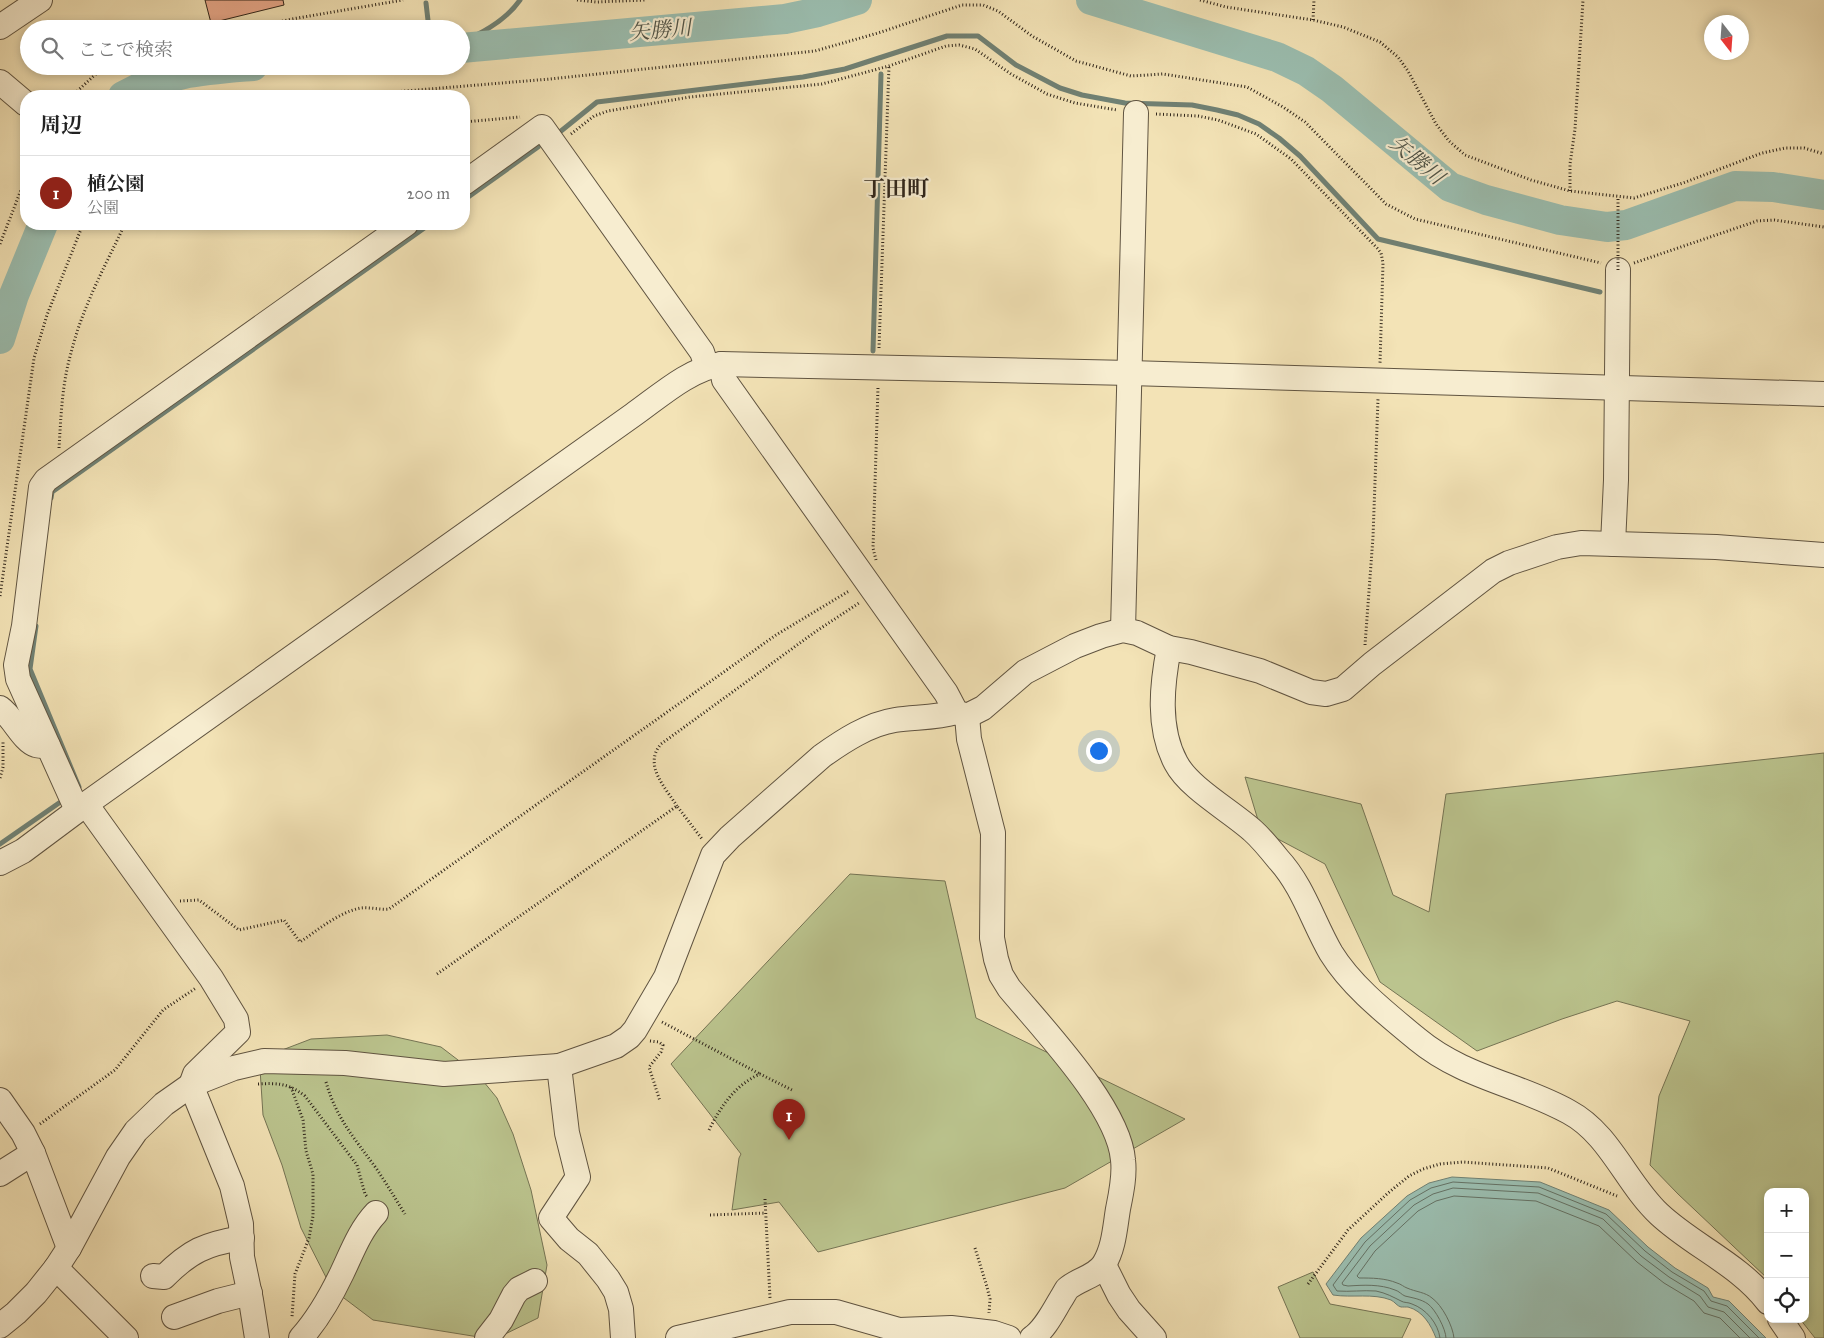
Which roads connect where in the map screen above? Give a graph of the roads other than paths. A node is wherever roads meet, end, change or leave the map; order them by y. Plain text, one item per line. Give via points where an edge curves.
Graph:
1 (40, 0) edge
2 (0, 27) edge
3 (0, 82) edge
4 (20, 99) edge
5 (1136, 113) road end
6 (470, 180) edge
7 (398, 230) edge
8 (1613, 266) road end
9 (714, 366) junction
10 (1130, 373) junction
11 (1616, 388) junction
12 (1824, 394) edge
13 (1613, 544) junction
14 (1824, 556) edge
15 (1123, 630) junction
16 (1169, 648) junction
17 (0, 708) edge
18 (961, 714) junction
19 (48, 746) junction
20 (82, 807) junction
21 (0, 863) edge
22 (559, 1066) junction
23 (191, 1085) junction
24 (0, 1100) edge
25 (28, 1143) junction
26 (0, 1174) edge
27 (374, 1208) road end
28 (242, 1238) junction
29 (69, 1248) junction
30 (1104, 1265) junction
31 (56, 1268) junction
32 (153, 1276) dead end
33 (535, 1281) dead end
34 (250, 1294) junction
35 (1764, 1298) edge
36 (174, 1317) dead end
37 (1783, 1323) edge
38 (0, 1328) edge
39 (297, 1328) edge
40 (1002, 1336) edge
41 (12, 1338) edge
42 (126, 1338) edge
43 (257, 1338) edge
44 (487, 1338) edge
45 (623, 1338) edge
46 (678, 1338) edge
47 (1032, 1338) edge
48 (1154, 1338) edge
49 (1793, 1338) edge

1 - 2 street
3 - 4 street
5 - 10 street
6 - 9 street via 548,137
7 - 19 street via 58,471 41,487 16,665 18,680
8 - 11 street
9 - 10 street
9 - 18 street
9 - 20 street via 686,378
10 - 11 street
10 - 15 street
11 - 12 street
11 - 13 street
13 - 14 street via 1716,547
13 - 16 street via 1581,543 1557,547 1493,571 1343,689 1326,694 1311,692 1260,671
15 - 16 street
15 - 18 street via 1075,646 1025,672 983,708
16 - 35 street via 1164,673 1163,717 1167,742 1176,764 1192,782 1253,831 1282,863 1297,885 1331,953 1350,978 1368,997 1448,1061 1572,1113 1592,1129 1658,1214 1734,1268
17 - 19 street via 29,741
18 - 22 street via 894,720 866,730 836,746 730,837 713,855 666,977 629,1037 616,1046
18 - 30 street via 994,833 992,938 1000,975 1080,1073 1107,1113 1116,1133 1123,1160 1120,1194 1113,1244
19 - 20 street
20 - 21 street via 23,851
20 - 23 street via 211,978 236,1019 238,1032 195,1074
22 - 23 street via 444,1074 345,1063 264,1062 234,1068
22 - 45 street via 567,1133 578,1177 551,1218 588,1254 616,1292
23 - 28 street via 232,1186
23 - 29 street via 164,1104 136,1131 118,1157
24 - 25 street
25 - 26 street
25 - 29 street
27 - 39 street via 313,1325
28 - 32 street via 209,1244 181,1260 164,1277
28 - 34 street via 242,1257
29 - 31 street
30 - 47 street via 1066,1290
30 - 48 street via 1129,1310
31 - 38 street
31 - 42 street
33 - 44 street via 519,1289
34 - 36 street via 218,1301
34 - 43 street
37 - 49 street
38 - 41 street
40 - 46 street via 952,1328 899,1330 836,1312 790,1312

